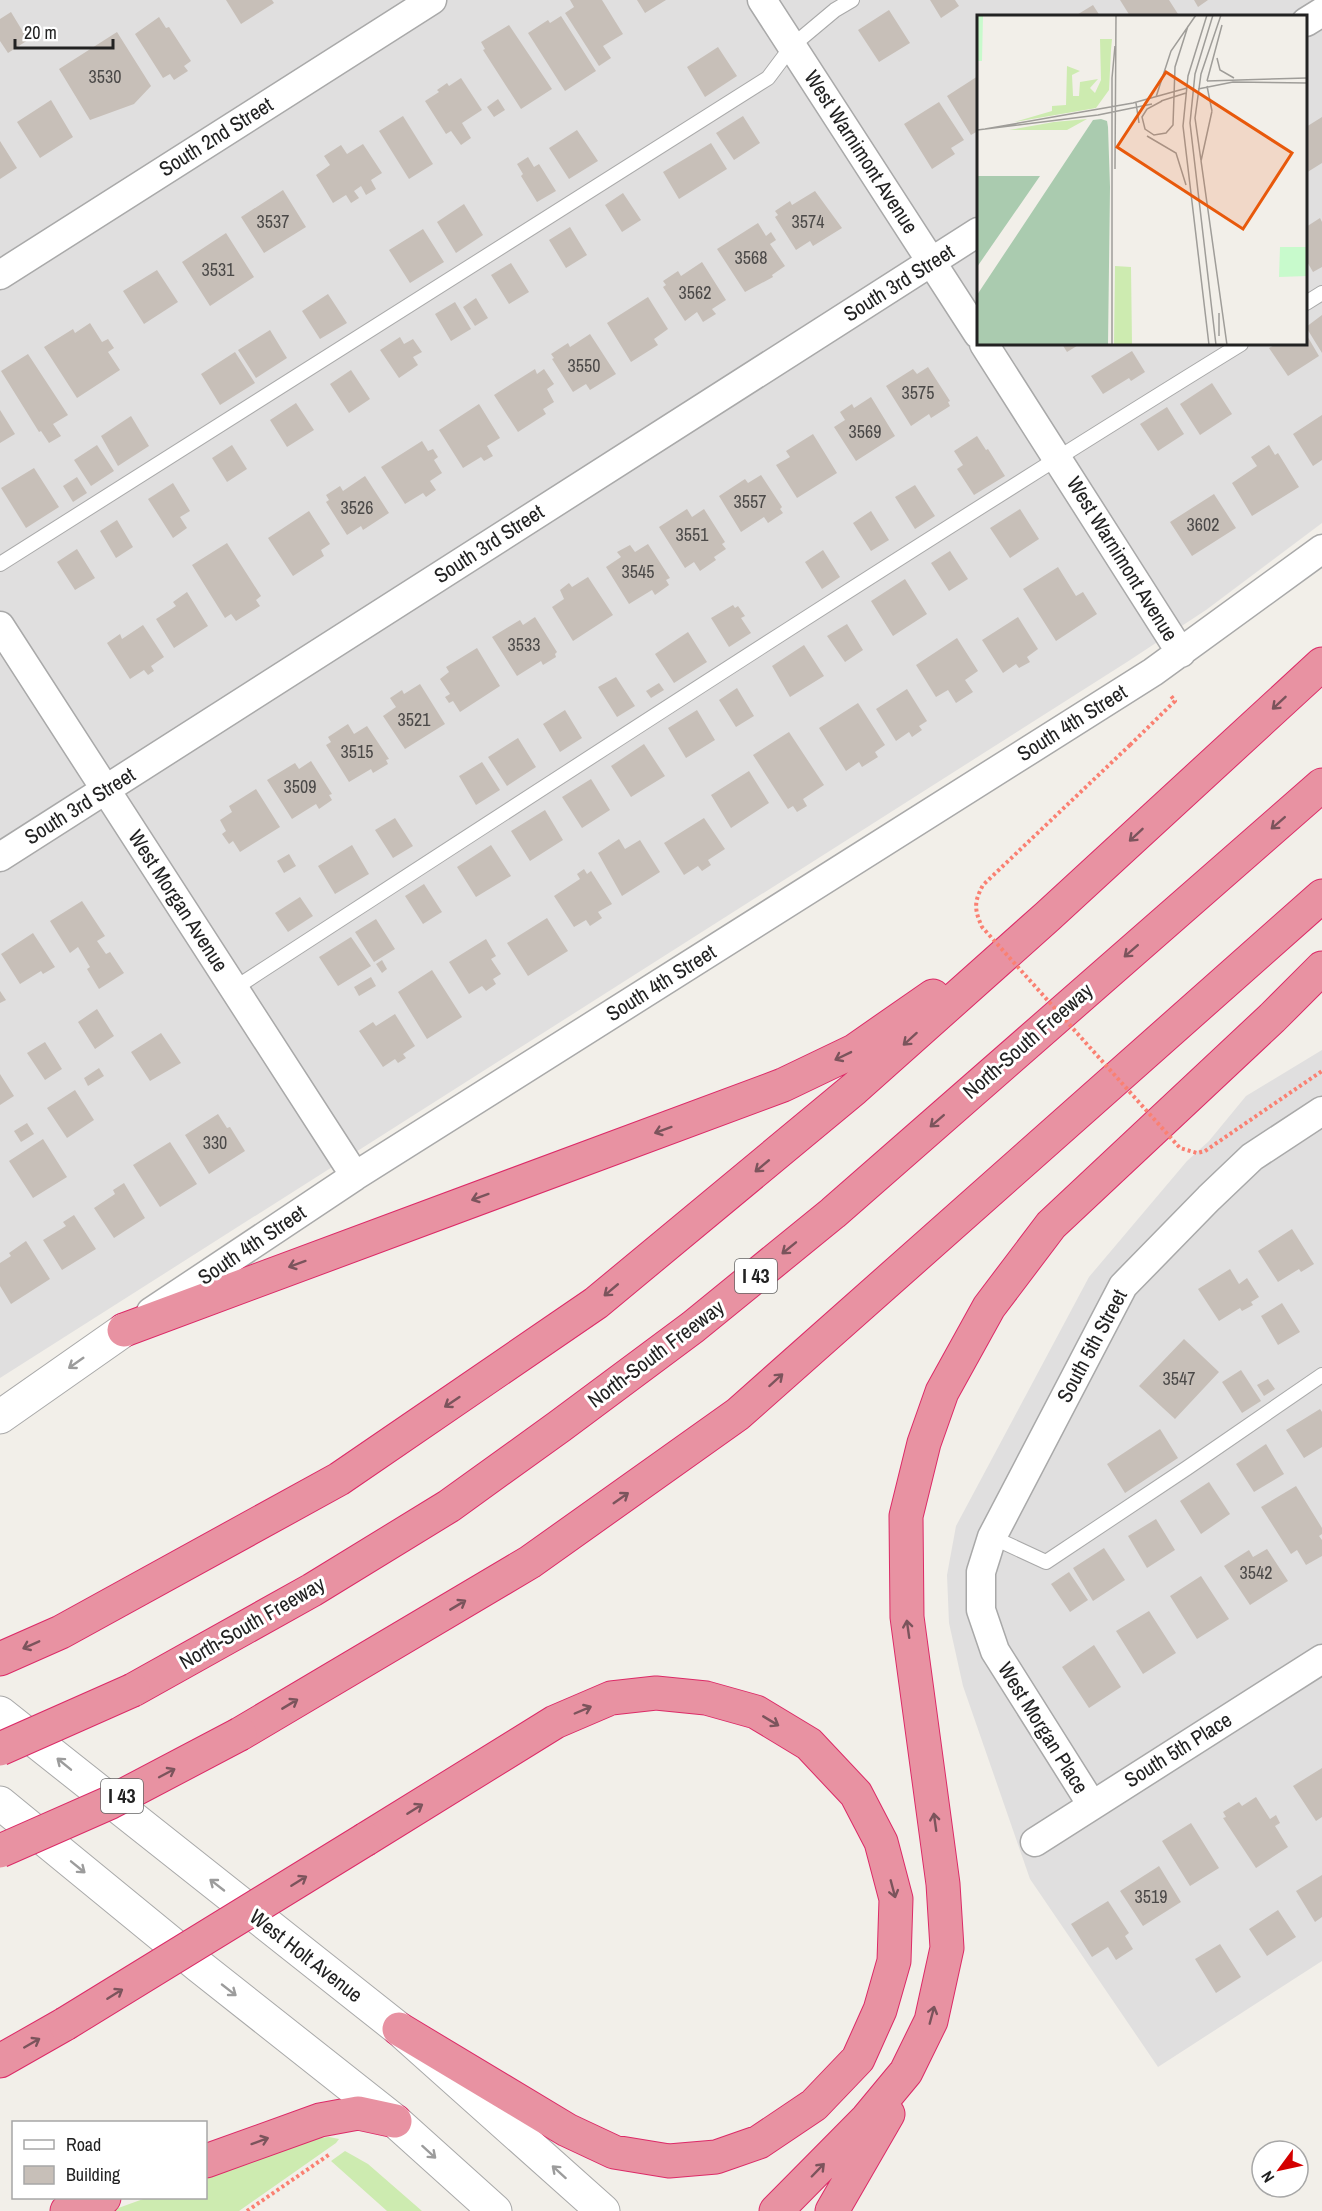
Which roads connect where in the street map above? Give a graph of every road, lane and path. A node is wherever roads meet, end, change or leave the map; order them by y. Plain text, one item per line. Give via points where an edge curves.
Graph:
1 (432, 0) edge
2 (762, 0) edge
3 (852, 0) edge
4 (1322, 12) edge
5 (1307, 21) edge
6 (792, 46) junction
7 (977, 233) edge
8 (932, 262) junction
9 (0, 275) edge
10 (1322, 293) edge
11 (1307, 302) edge
12 (977, 332) edge
13 (985, 345) edge
14 (1238, 345) edge
15 (1058, 457) junction
16 (1322, 549) edge
17 (0, 564) edge
18 (0, 626) edge
19 (1181, 653) junction
20 (1322, 664) edge
21 (1167, 690) dead end
22 (1322, 784) edge
23 (106, 789) junction
24 (0, 857) edge
25 (1322, 896) edge
26 (1048, 916) junction
27 (1322, 968) edge
28 (235, 988) junction
29 (1322, 1071) edge
30 (1322, 1111) edge
31 (355, 1176) junction
32 (124, 1330) junction
33 (1322, 1375) edge
34 (1, 1415) edge
35 (992, 1537) junction
36 (995, 1651) joint
37 (0, 1659) edge
38 (1322, 1659) edge
39 (0, 1713) edge
40 (0, 1749) edge
41 (0, 1803) edge
42 (1092, 1805) junction
43 (1035, 1842) dead end
44 (0, 1851) edge
45 (399, 2029) junction
46 (0, 2061) edge
47 (906, 2072) junction
48 (395, 2121) junction
49 (337, 2148) dead end
50 (207, 2161) edge
51 (101, 2199) edge
52 (67, 2211) edge
53 (247, 2211) edge
54 (495, 2211) edge
55 (603, 2211) edge
56 (776, 2211) edge
57 (832, 2211) edge

1 - 9 street, South 2nd Street
2 - 6 street, West Warnimont Avenue
3 - 6 lane
4 - 5 street
6 - 8 street, West Warnimont Avenue
6 - 17 lane via 768,78
7 - 8 street, South 3rd Street
8 - 12 street, West Warnimont Avenue
8 - 23 street, South 3rd Street
10 - 11 lane
13 - 15 street, West Warnimont Avenue
14 - 15 lane
15 - 19 street, West Warnimont Avenue
15 - 28 lane
16 - 19 street, South 4th Street
18 - 23 street, West Morgan Avenue
19 - 31 street, South 4th Street
20 -> 26 highway
21 - 29 path, bridge via 1175,701 983,885 976,899 977,915 982,927 1187,1152 1197,1153 1219,1143
22 -> 40 highway, North-South Freeway / I 43, bridge via 833,1213 684,1334 449,1506 312,1590 133,1690
23 - 24 street, South 3rd Street
23 - 28 street, West Morgan Avenue
44 -> 25 highway, I 43, bridge via 109,1803 240,1734 530,1562 738,1414
26 -> 32 highway via 854,1051 783,1085
26 -> 37 highway via 854,1089 596,1303 339,1479 61,1632
47 -> 27 highway via 931,2021 947,1948 943,1884 907,1617 906,1516 924,1443 942,1392 989,1307 1051,1225
28 - 31 street, West Morgan Avenue
30 - 35 street, South 5th Street via 1252,1157 1123,1286
31 - 32 street, South 4th Street
32 -> 34 street, South 4th Street
33 - 35 lane via 1046,1562
35 - 36 street, South 5th Street via 981,1572 981,1610
36 - 42 street, West Morgan Place
38 - 42 street, South 5th Place
45 -> 39 street, West Holt Avenue
41 -> 48 street
42 - 43 street, South 5th Place
46 -> 45 highway, bridge via 555,1722 611,1698 656,1693 706,1698 756,1712 809,1744 856,1794 881,1842 896,1899 894,1961 880,2010 858,2059 814,2105 759,2142 716,2157 669,2161 614,2152 567,2130
55 -> 45 street, West Holt Avenue
56 -> 47 highway via 867,2119
47 - 57 highway via 887,2116
50 -> 48 highway via 330,2118 358,2113
48 -> 54 street
49 - 53 path
51 - 52 highway

